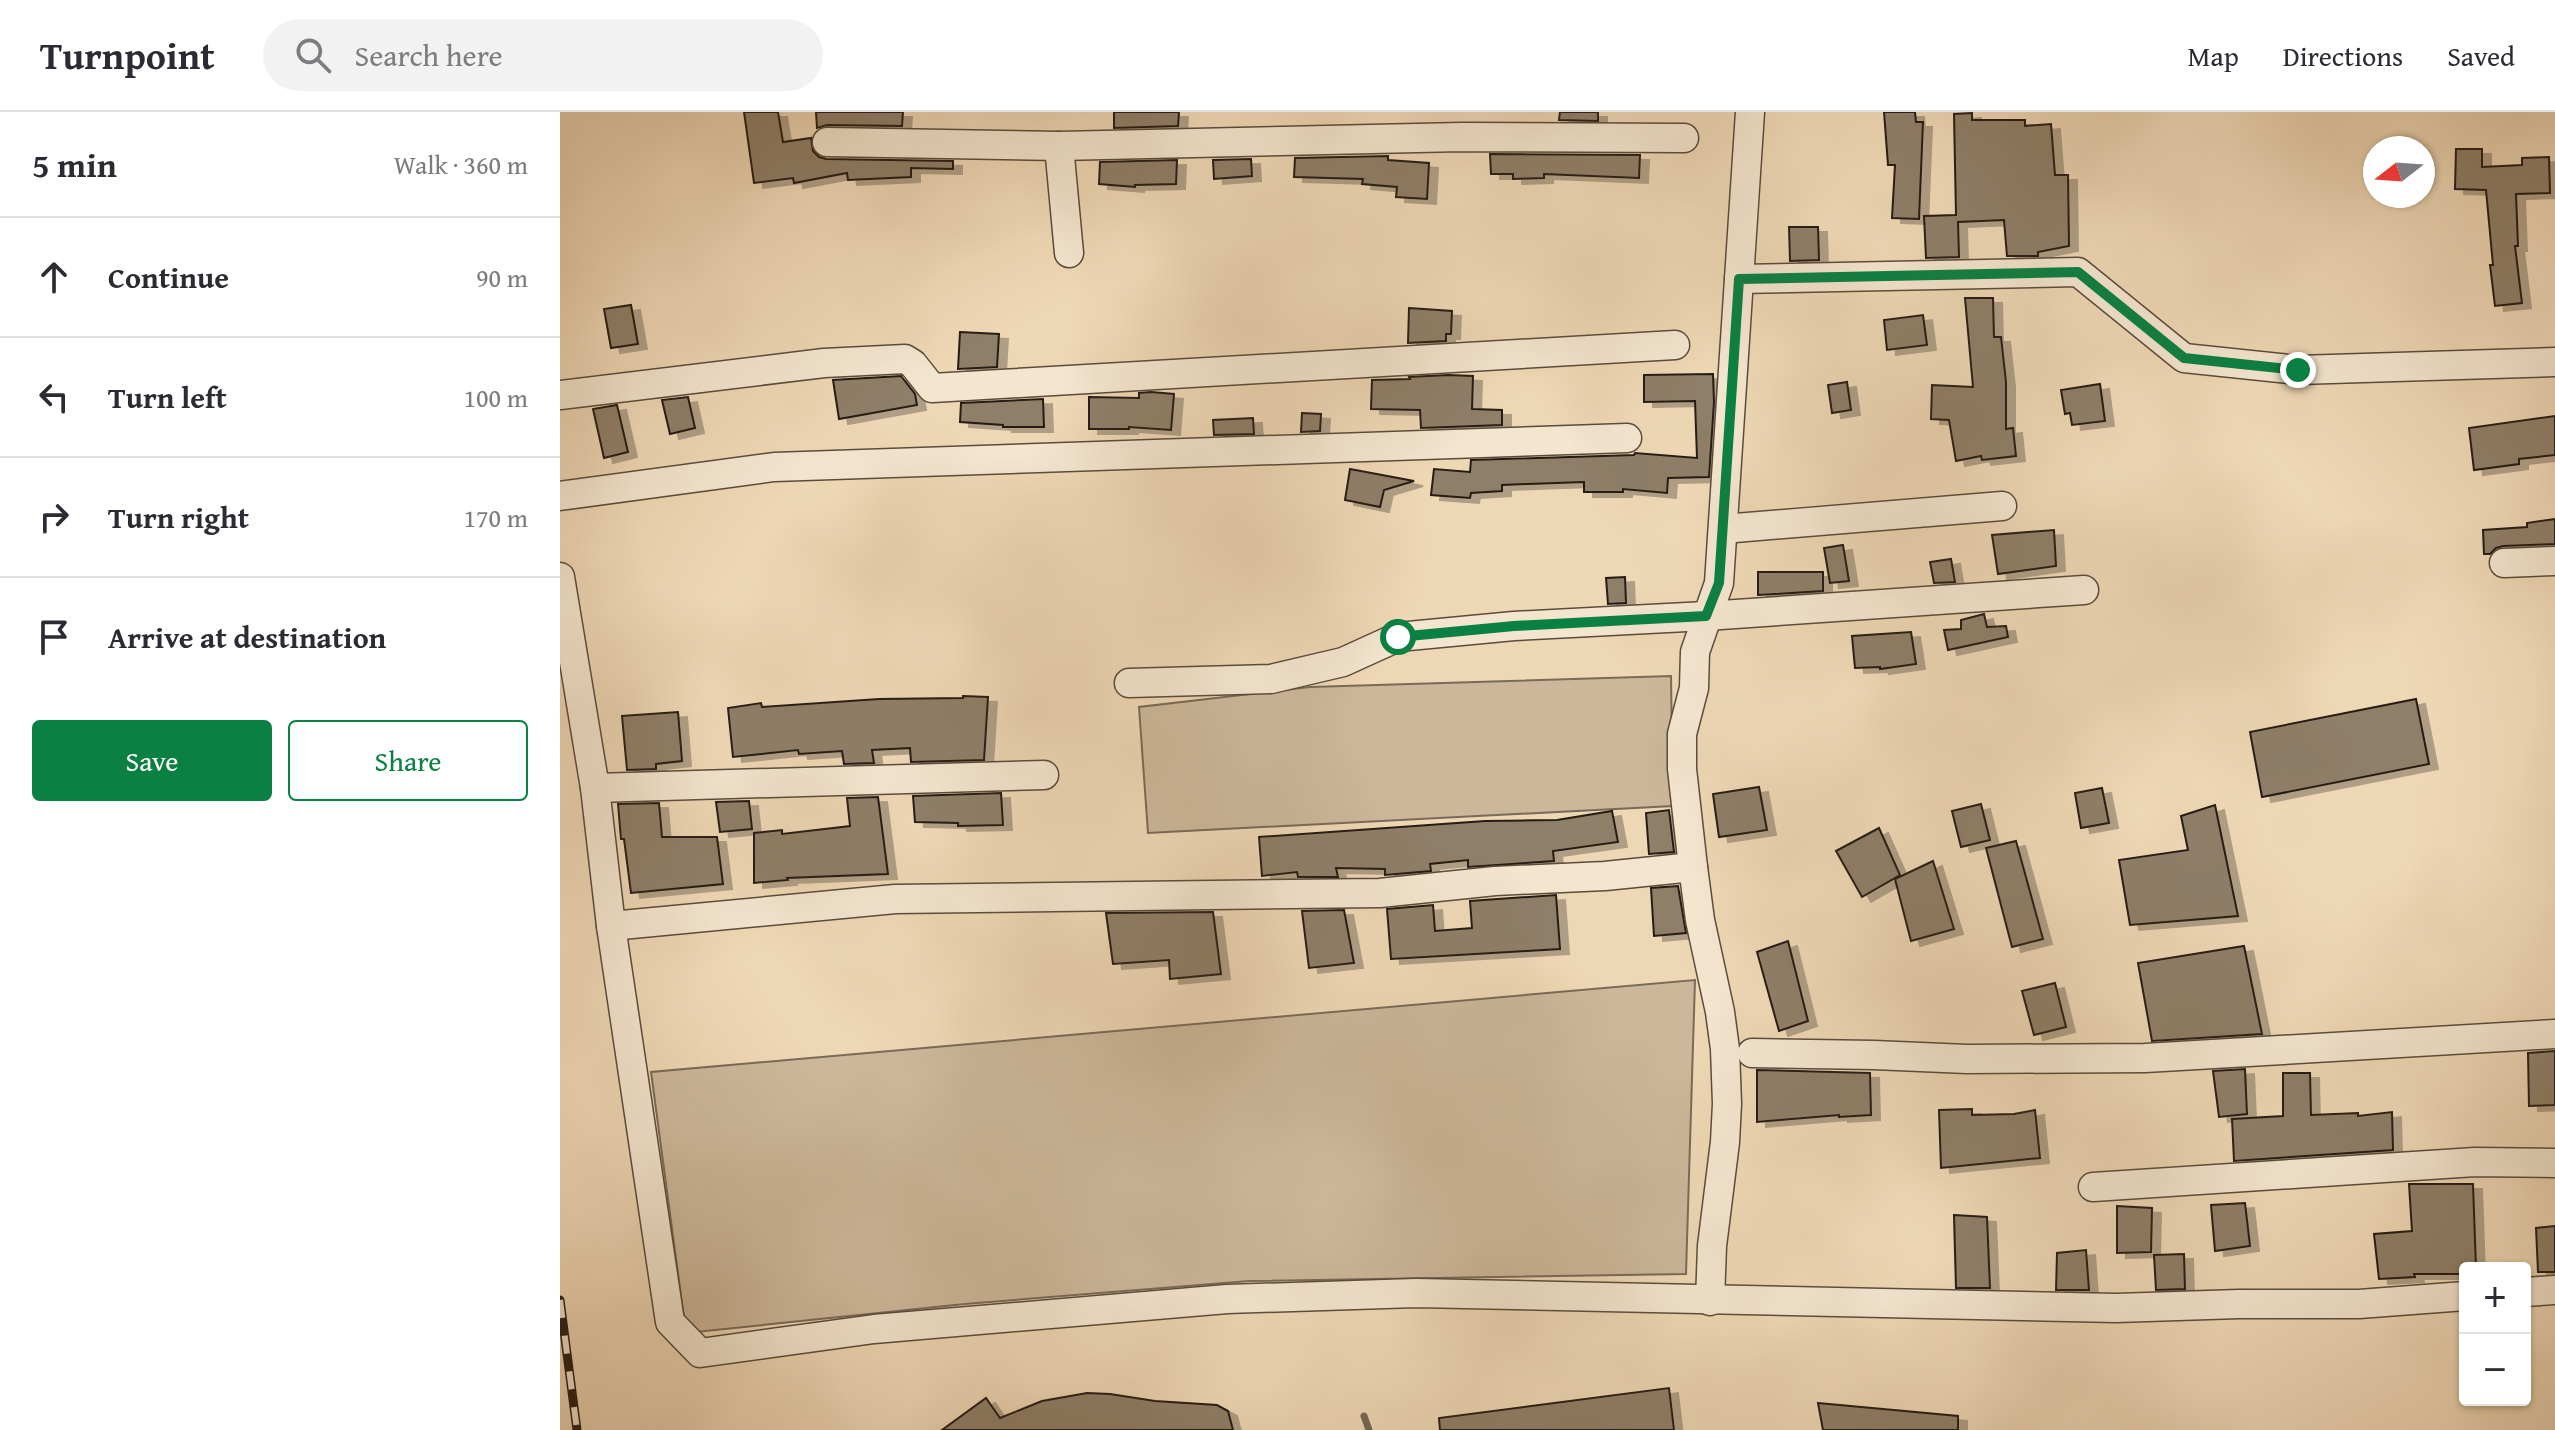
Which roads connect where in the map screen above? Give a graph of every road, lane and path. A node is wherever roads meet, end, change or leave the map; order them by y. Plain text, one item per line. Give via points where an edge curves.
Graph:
1 (1750, 112) edge
2 (1461, 125) edge
3 (1684, 138) dead end
4 (827, 142) dead end
5 (1059, 146) junction
6 (1069, 253) dead end
7 (1739, 279) junction
8 (1675, 345) dead end
9 (2555, 362) edge
10 (560, 395) edge
11 (1627, 438) dead end
12 (560, 496) edge
13 (2002, 506) dead end
14 (1723, 529) junction
15 (2555, 561) edge
16 (2504, 563) dead end
17 (560, 577) edge
18 (2084, 590) dead end
19 (1706, 616) junction
20 (1129, 683) dead end
21 (1044, 775) dead end
22 (595, 788) junction
23 (1693, 867) junction
24 (611, 926) junction
25 (2555, 1034) edge
26 (1752, 1053) dead end
27 (2555, 1163) edge
28 (2093, 1187) dead end
29 (2555, 1290) edge
30 (2531, 1292) edge
31 (2459, 1296) edge
32 (1710, 1301) junction

1 - 7 street
2 - 3 street
2 - 5 street
4 - 5 street
5 - 6 street
7 - 9 street via 2078,272 2184,358 2298,370
7 - 14 street
8 - 10 street via 932,388 905,359 824,363
11 - 12 street via 774,467
13 - 14 street
14 - 19 street via 1719,583
15 - 16 street
17 - 22 street
18 - 19 street
19 - 20 street via 1398,637 1343,662 1271,679
19 - 23 street via 1682,734
21 - 22 street
22 - 24 street
23 - 24 street via 1380,893 895,899
23 - 32 street via 1725,1049 1725,1142
24 - 32 street via 670,1322 700,1353 874,1329 1227,1299 1416,1293
25 - 26 street via 2145,1058
27 - 28 street via 2475,1162
29 - 30 street
31 - 32 street via 2359,1304 2116,1308

